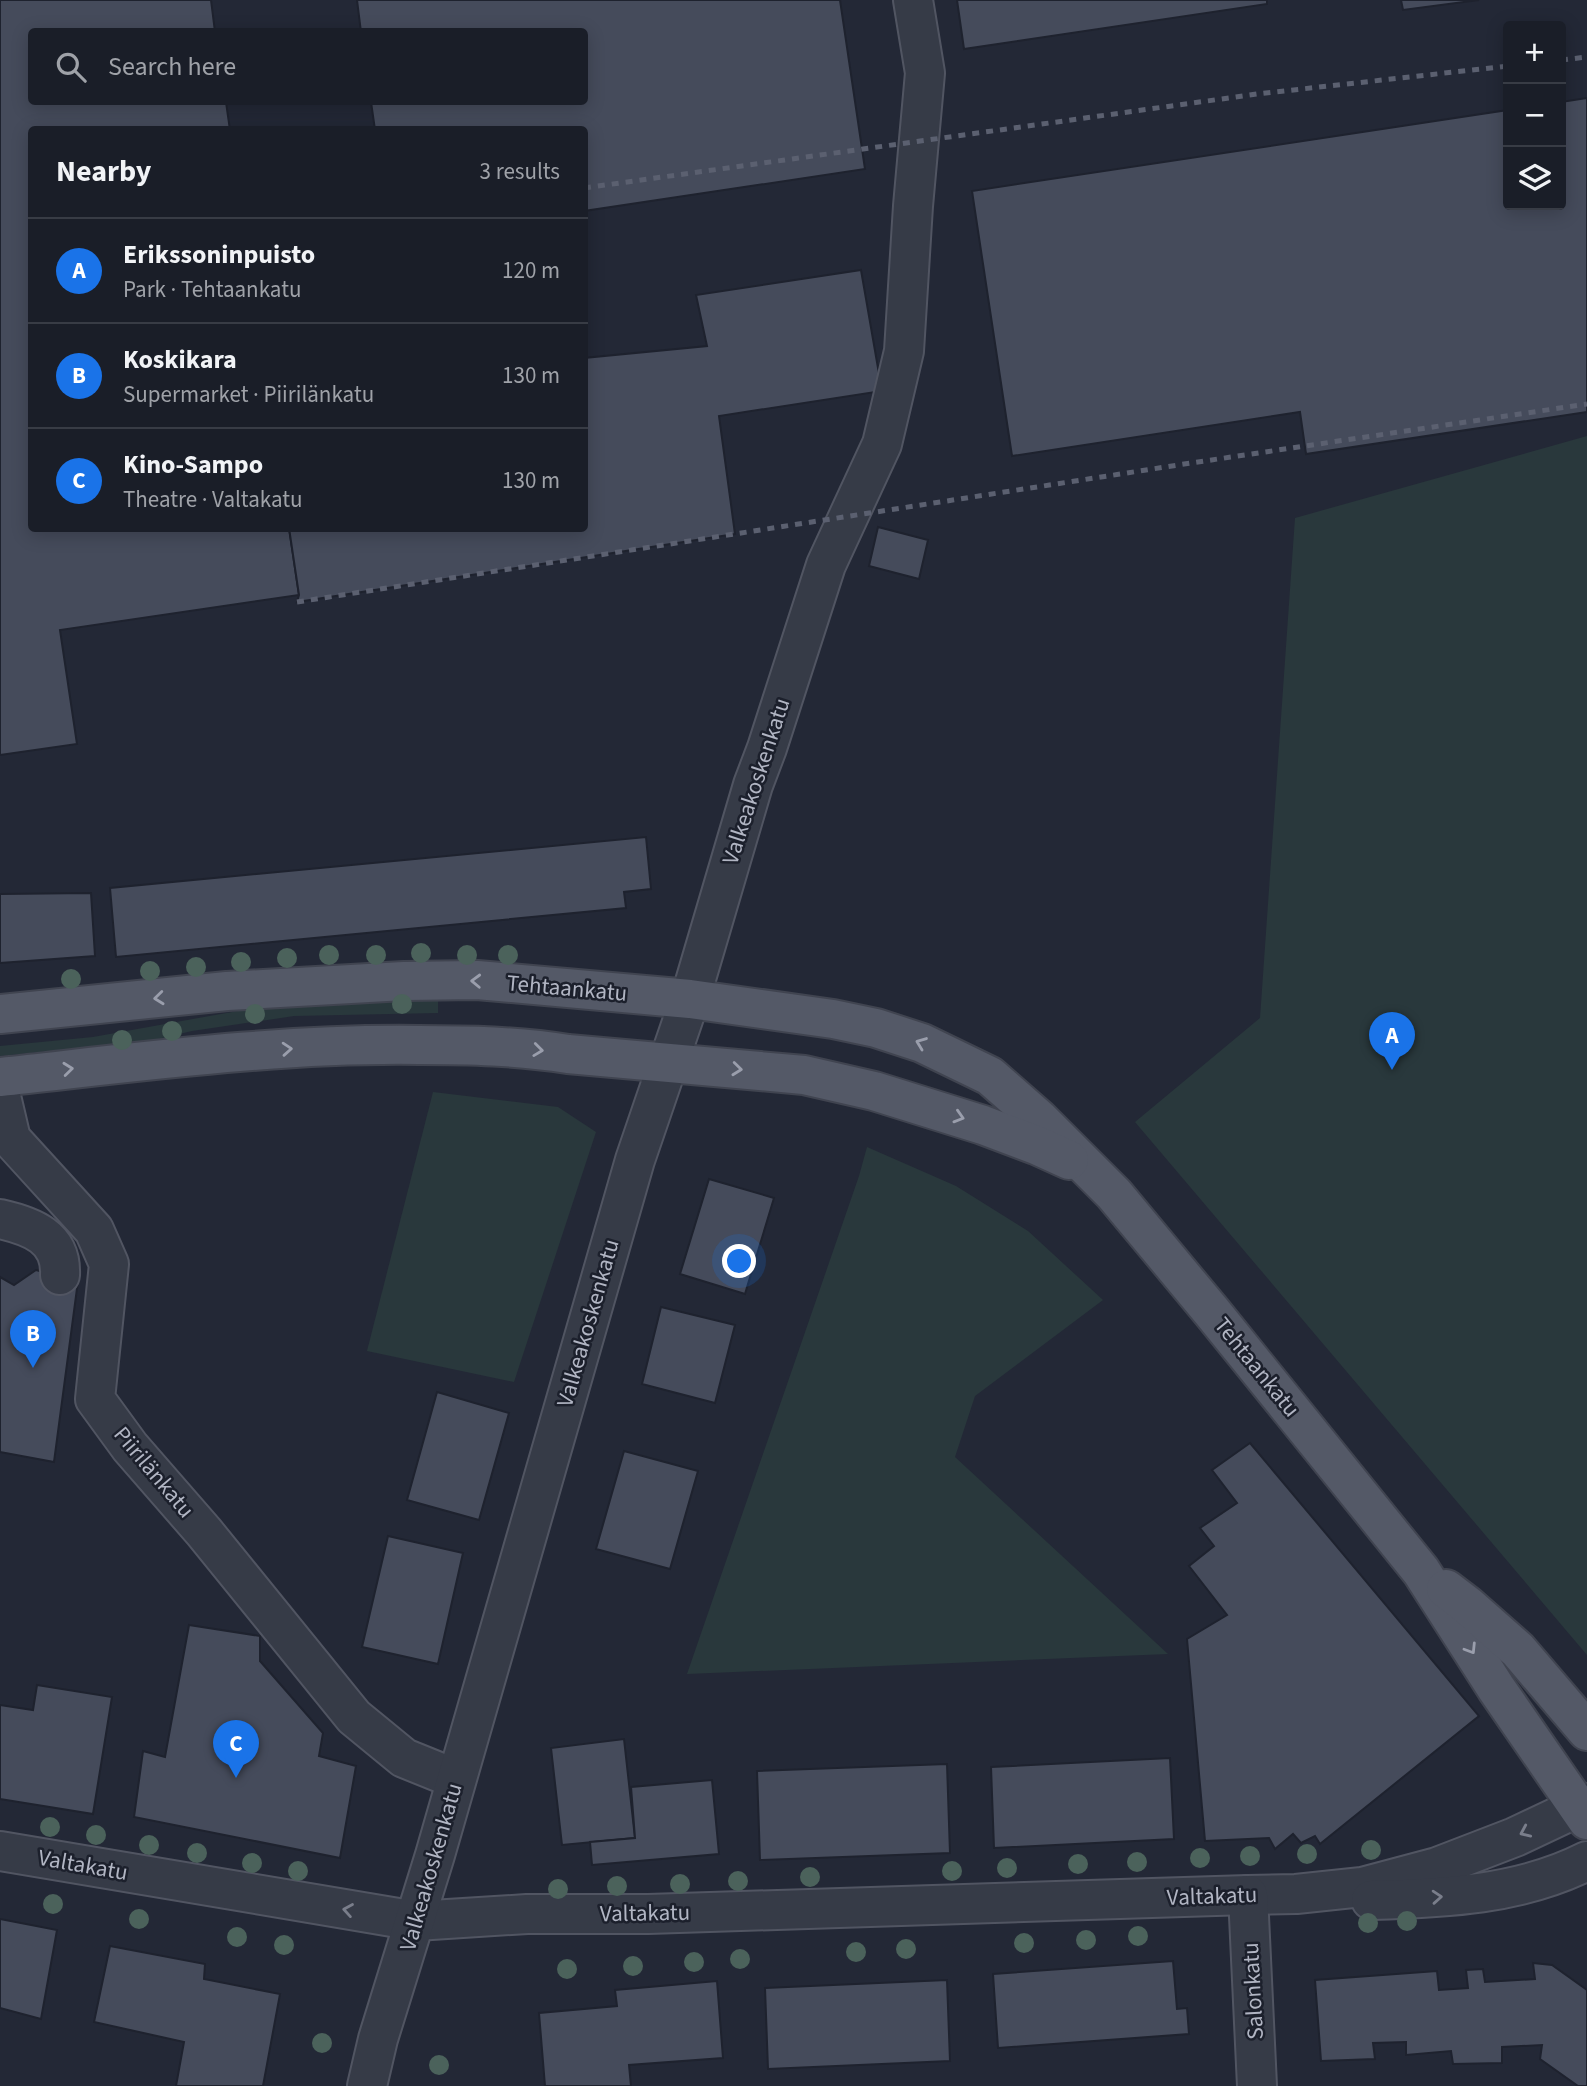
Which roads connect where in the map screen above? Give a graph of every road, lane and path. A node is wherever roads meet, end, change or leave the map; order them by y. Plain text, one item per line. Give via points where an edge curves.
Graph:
1 (913, 0) edge
2 (690, 999) junction
3 (0, 1014) edge
4 (669, 1062) junction
5 (0, 1077) edge
6 (0, 1092) edge
7 (1087, 1168) junction
8 (0, 1219) edge
9 (60, 1275) dead end
10 (1422, 1571) junction
11 (1587, 1731) edge
12 (456, 1780) junction
13 (1584, 1810) edge
14 (0, 1852) edge
15 (1587, 1861) edge
16 (1296, 1894) junction
17 (1248, 1895) junction
18 (416, 1921) junction
19 (368, 2086) edge
20 (1257, 2086) edge

1 - 2 street, Valkeakoskenkatu via 925,73 904,351 882,444 826,565 753,785
2 -> 3 main road, Tehtaankatu via 477,980 404,981 227,991
2 - 4 street, Valkeakoskenkatu
7 -> 2 main road, Tehtaankatu via 990,1076 922,1043 833,1019
5 -> 4 main road, Tehtaankatu via 218,1053 357,1044 533,1048
4 -> 7 main road, Tehtaankatu via 804,1075 874,1091 983,1125
4 - 12 street, Valkeakoskenkatu via 635,1160
6 - 12 street, Piirilänkatu via 11,1139 94,1230 109,1264 95,1399 354,1717 404,1758
7 - 10 main road, Tehtaankatu via 1212,1311
8 - 9 street via 21,1223 48,1239 57,1251
10 - 11 main road, Tehtaankatu via 1518,1650
10 -> 13 main road, Tehtaankatu via 1496,1688
12 - 18 street, Valkeakoskenkatu
13 -> 16 street, Valtakatu via 1437,1867 1362,1887
18 -> 14 street, Valtakatu
16 -> 15 street, Valtakatu via 1371,1900 1489,1892
16 - 17 street, Valtakatu
17 - 18 street, Valtakatu via 527,1914
17 - 20 street, Salonkatu
18 - 19 street, Valkeakoskenkatu via 378,2039

